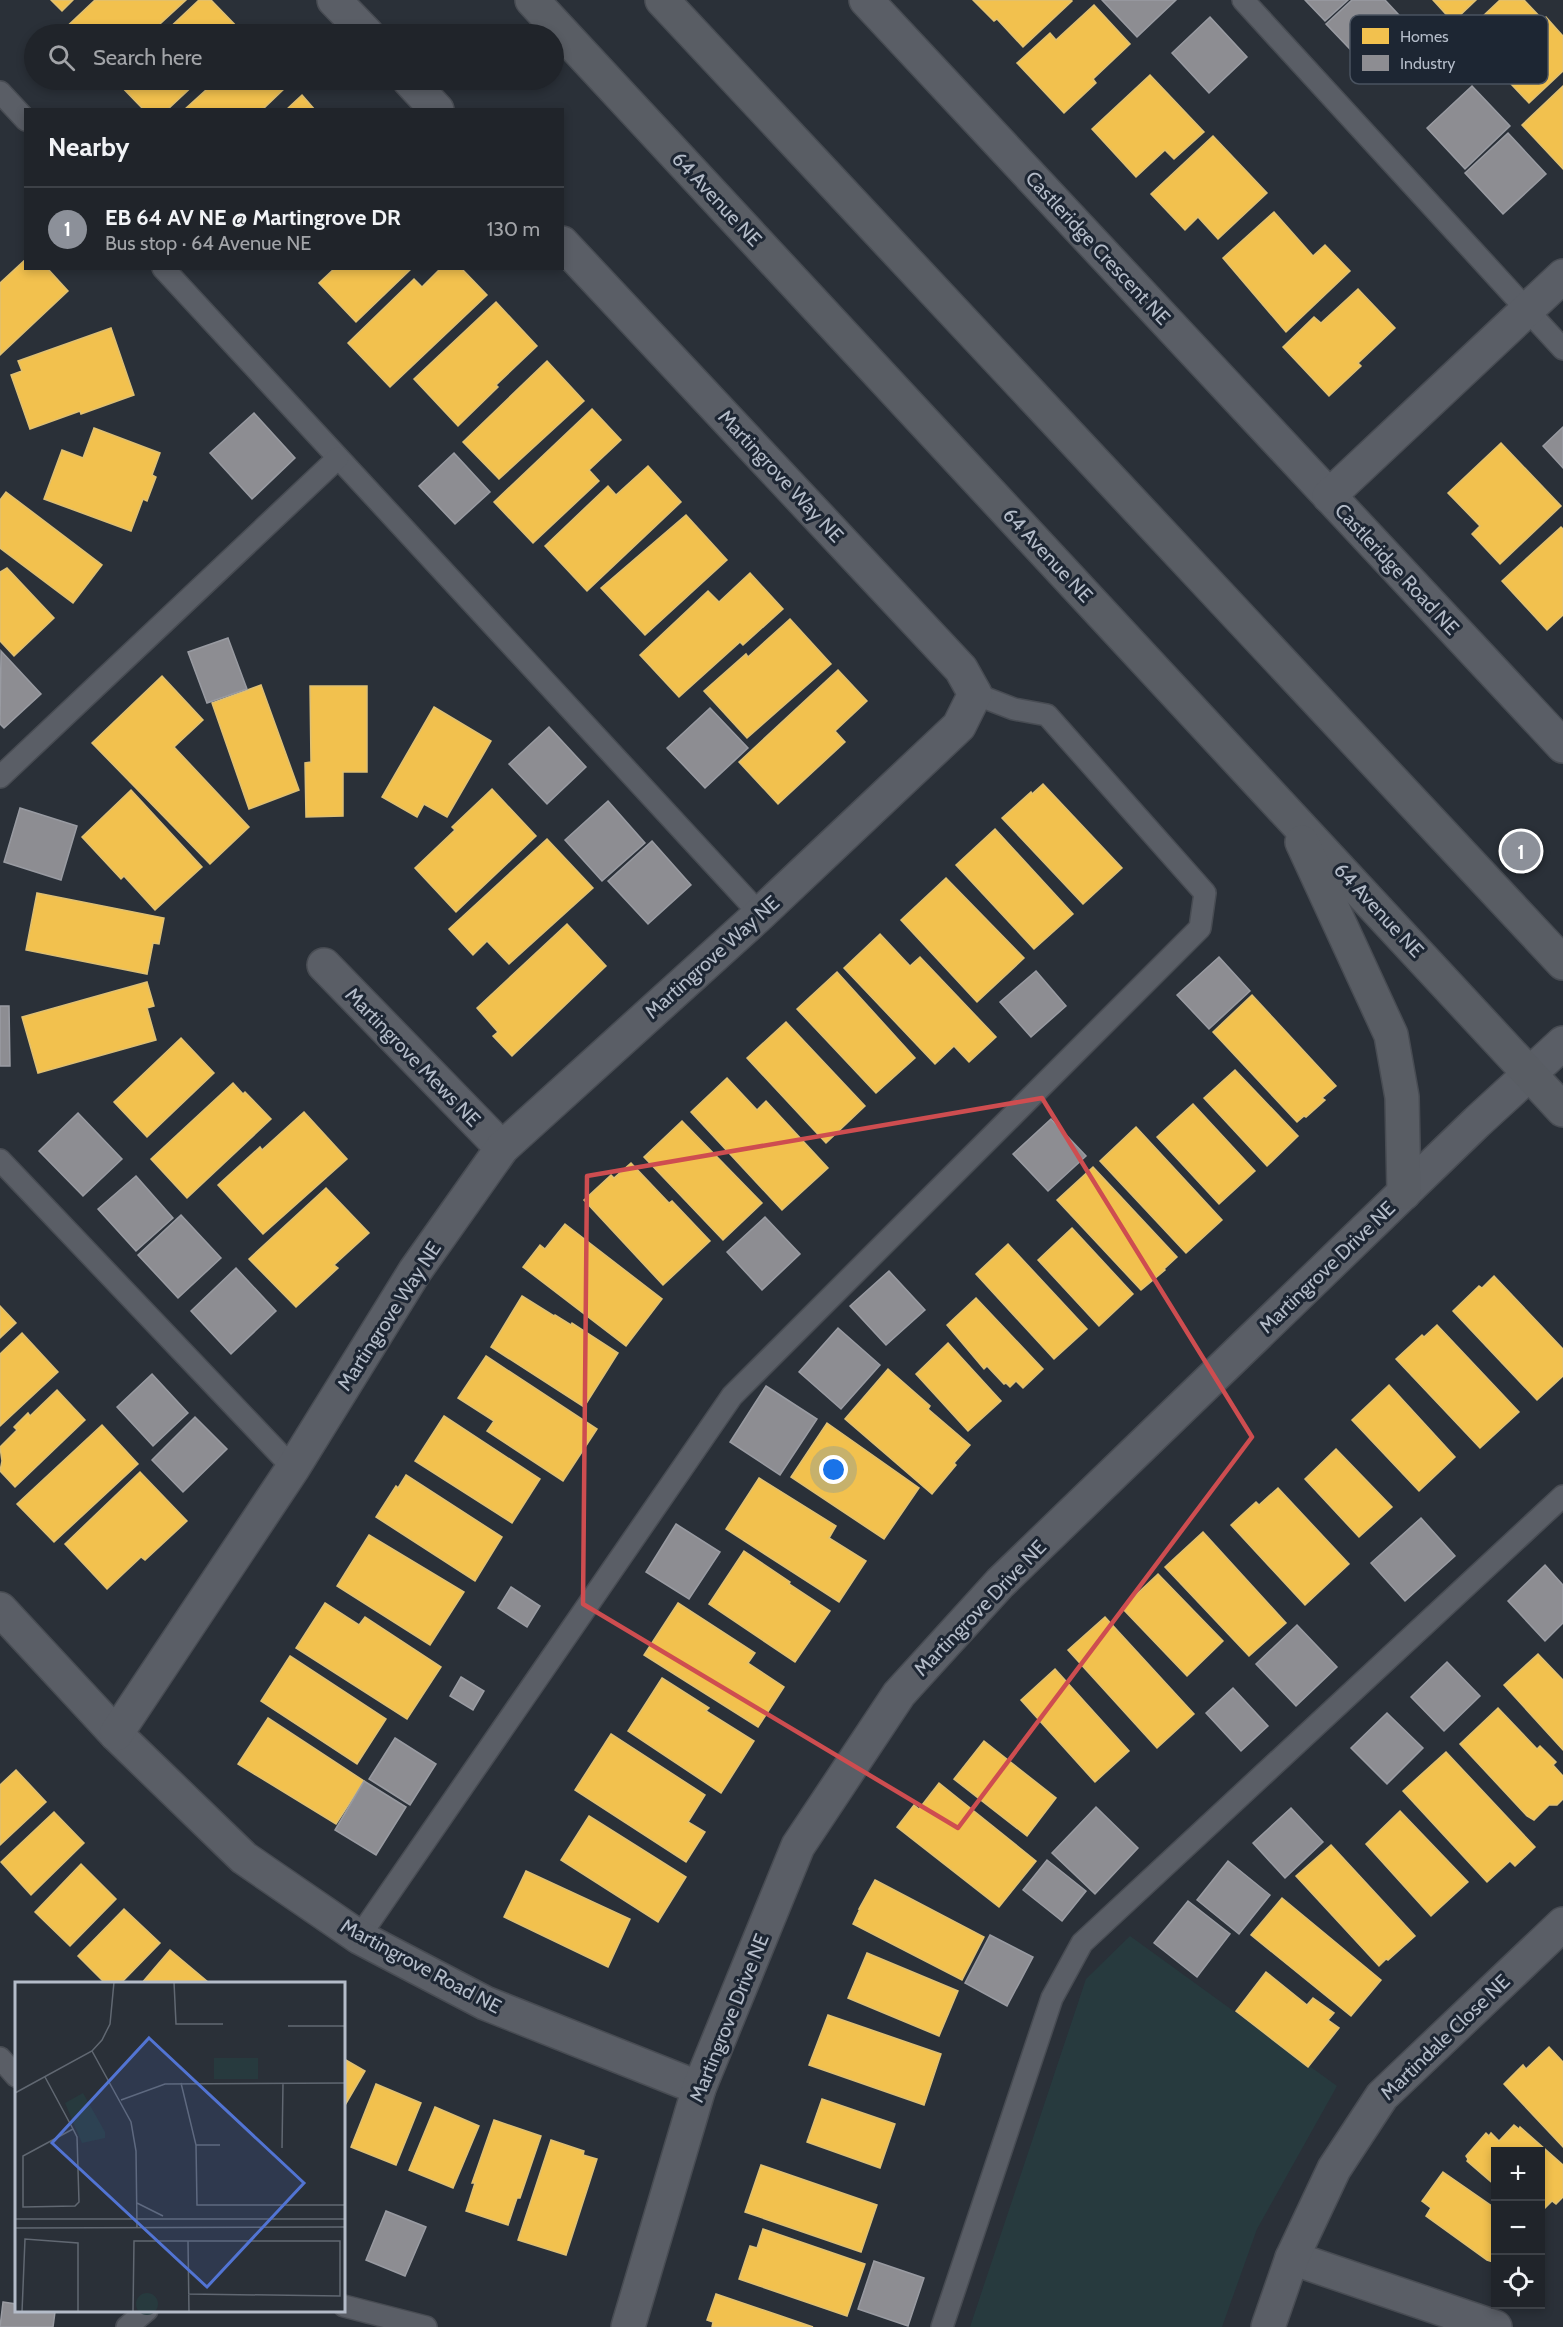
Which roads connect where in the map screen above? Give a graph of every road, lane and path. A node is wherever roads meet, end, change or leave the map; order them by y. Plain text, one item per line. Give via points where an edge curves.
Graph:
1 (334, 0) edge
2 (532, 0) edge
3 (662, 0) edge
4 (866, 0) edge
5 (1243, 0) edge
6 (357, 24) edge
7 (554, 24) edge
8 (564, 34) edge
9 (418, 90) edge
10 (0, 93) edge
11 (435, 108) edge
12 (24, 118) edge
13 (564, 245) edge
14 (165, 270) edge
15 (1563, 276) edge
16 (1526, 310) junction
17 (1563, 349) edge
18 (338, 458) junction
19 (1329, 496) junction
20 (975, 694) junction
21 (1563, 746) edge
22 (0, 777) edge
23 (1288, 813) junction
24 (760, 914) junction
25 (1563, 963) edge
26 (324, 965) dead end
27 (1563, 1043) edge
28 (1530, 1074) junction
29 (1563, 1110) edge
30 (502, 1148) junction
31 (0, 1160) edge
32 (1404, 1193) junction
33 (293, 1468) junction
34 (1563, 1496) edge
35 (0, 1609) edge
36 (116, 1734) junction
37 (1563, 1924) edge
38 (359, 1937) junction
39 (0, 2058) edge
40 (15, 2075) edge
41 (699, 2088) junction
42 (1292, 2258) junction
43 (345, 2306) edge
44 (145, 2312) edge
45 (128, 2327) edge
46 (426, 2327) edge
47 (628, 2327) edge
48 (942, 2327) edge
49 (1268, 2327) edge
50 (1495, 2327) edge

1 - 6 street
2 - 7 main road, 64 Avenue NE
3 - 25 main road
4 - 19 street, Castleridge Crescent NE
5 - 16 lane
8 - 23 main road, 64 Avenue NE
9 - 11 street
10 - 12 lane
13 - 20 street, Martingrove Way NE via 961,669
14 - 18 lane
15 - 16 street, Castleridge Road NE
16 - 17 lane
16 - 19 street, Castleridge Road NE
18 - 22 lane
18 - 24 lane
19 - 21 street, Castleridge Road NE
20 - 24 street, Martingrove Way NE via 959,726
20 - 38 lane via 1014,709 1047,715 1205,893 1200,928 732,1396
23 - 28 main road, 64 Avenue NE
23 - 32 main road via 1392,1035 1401,1097
24 - 30 street, Martingrove Way NE
26 - 30 street, Martingrove Mews NE
27 - 28 street, Martingrove Drive NE
28 - 29 main road, 64 Avenue NE
28 - 32 street, Martingrove Drive NE
30 - 33 street, Martingrove Way NE via 415,1271
31 - 33 lane
32 - 41 street, Martingrove Drive NE via 1000,1583 899,1694 798,1846
33 - 36 street, Martingrove Way NE
34 - 48 lane via 1082,1943 1052,1998
35 - 36 street, Martingrove Road NE
36 - 38 street, Martingrove Road NE via 244,1858
37 - 42 street, Martindale Close NE via 1382,2096 1334,2169
38 - 41 street, Martingrove Road NE via 485,2003
39 - 40 lane
41 - 47 street, Martingrove Drive NE
42 - 49 street, Martindale Close NE
42 - 50 street
43 - 46 lane
44 - 45 lane

